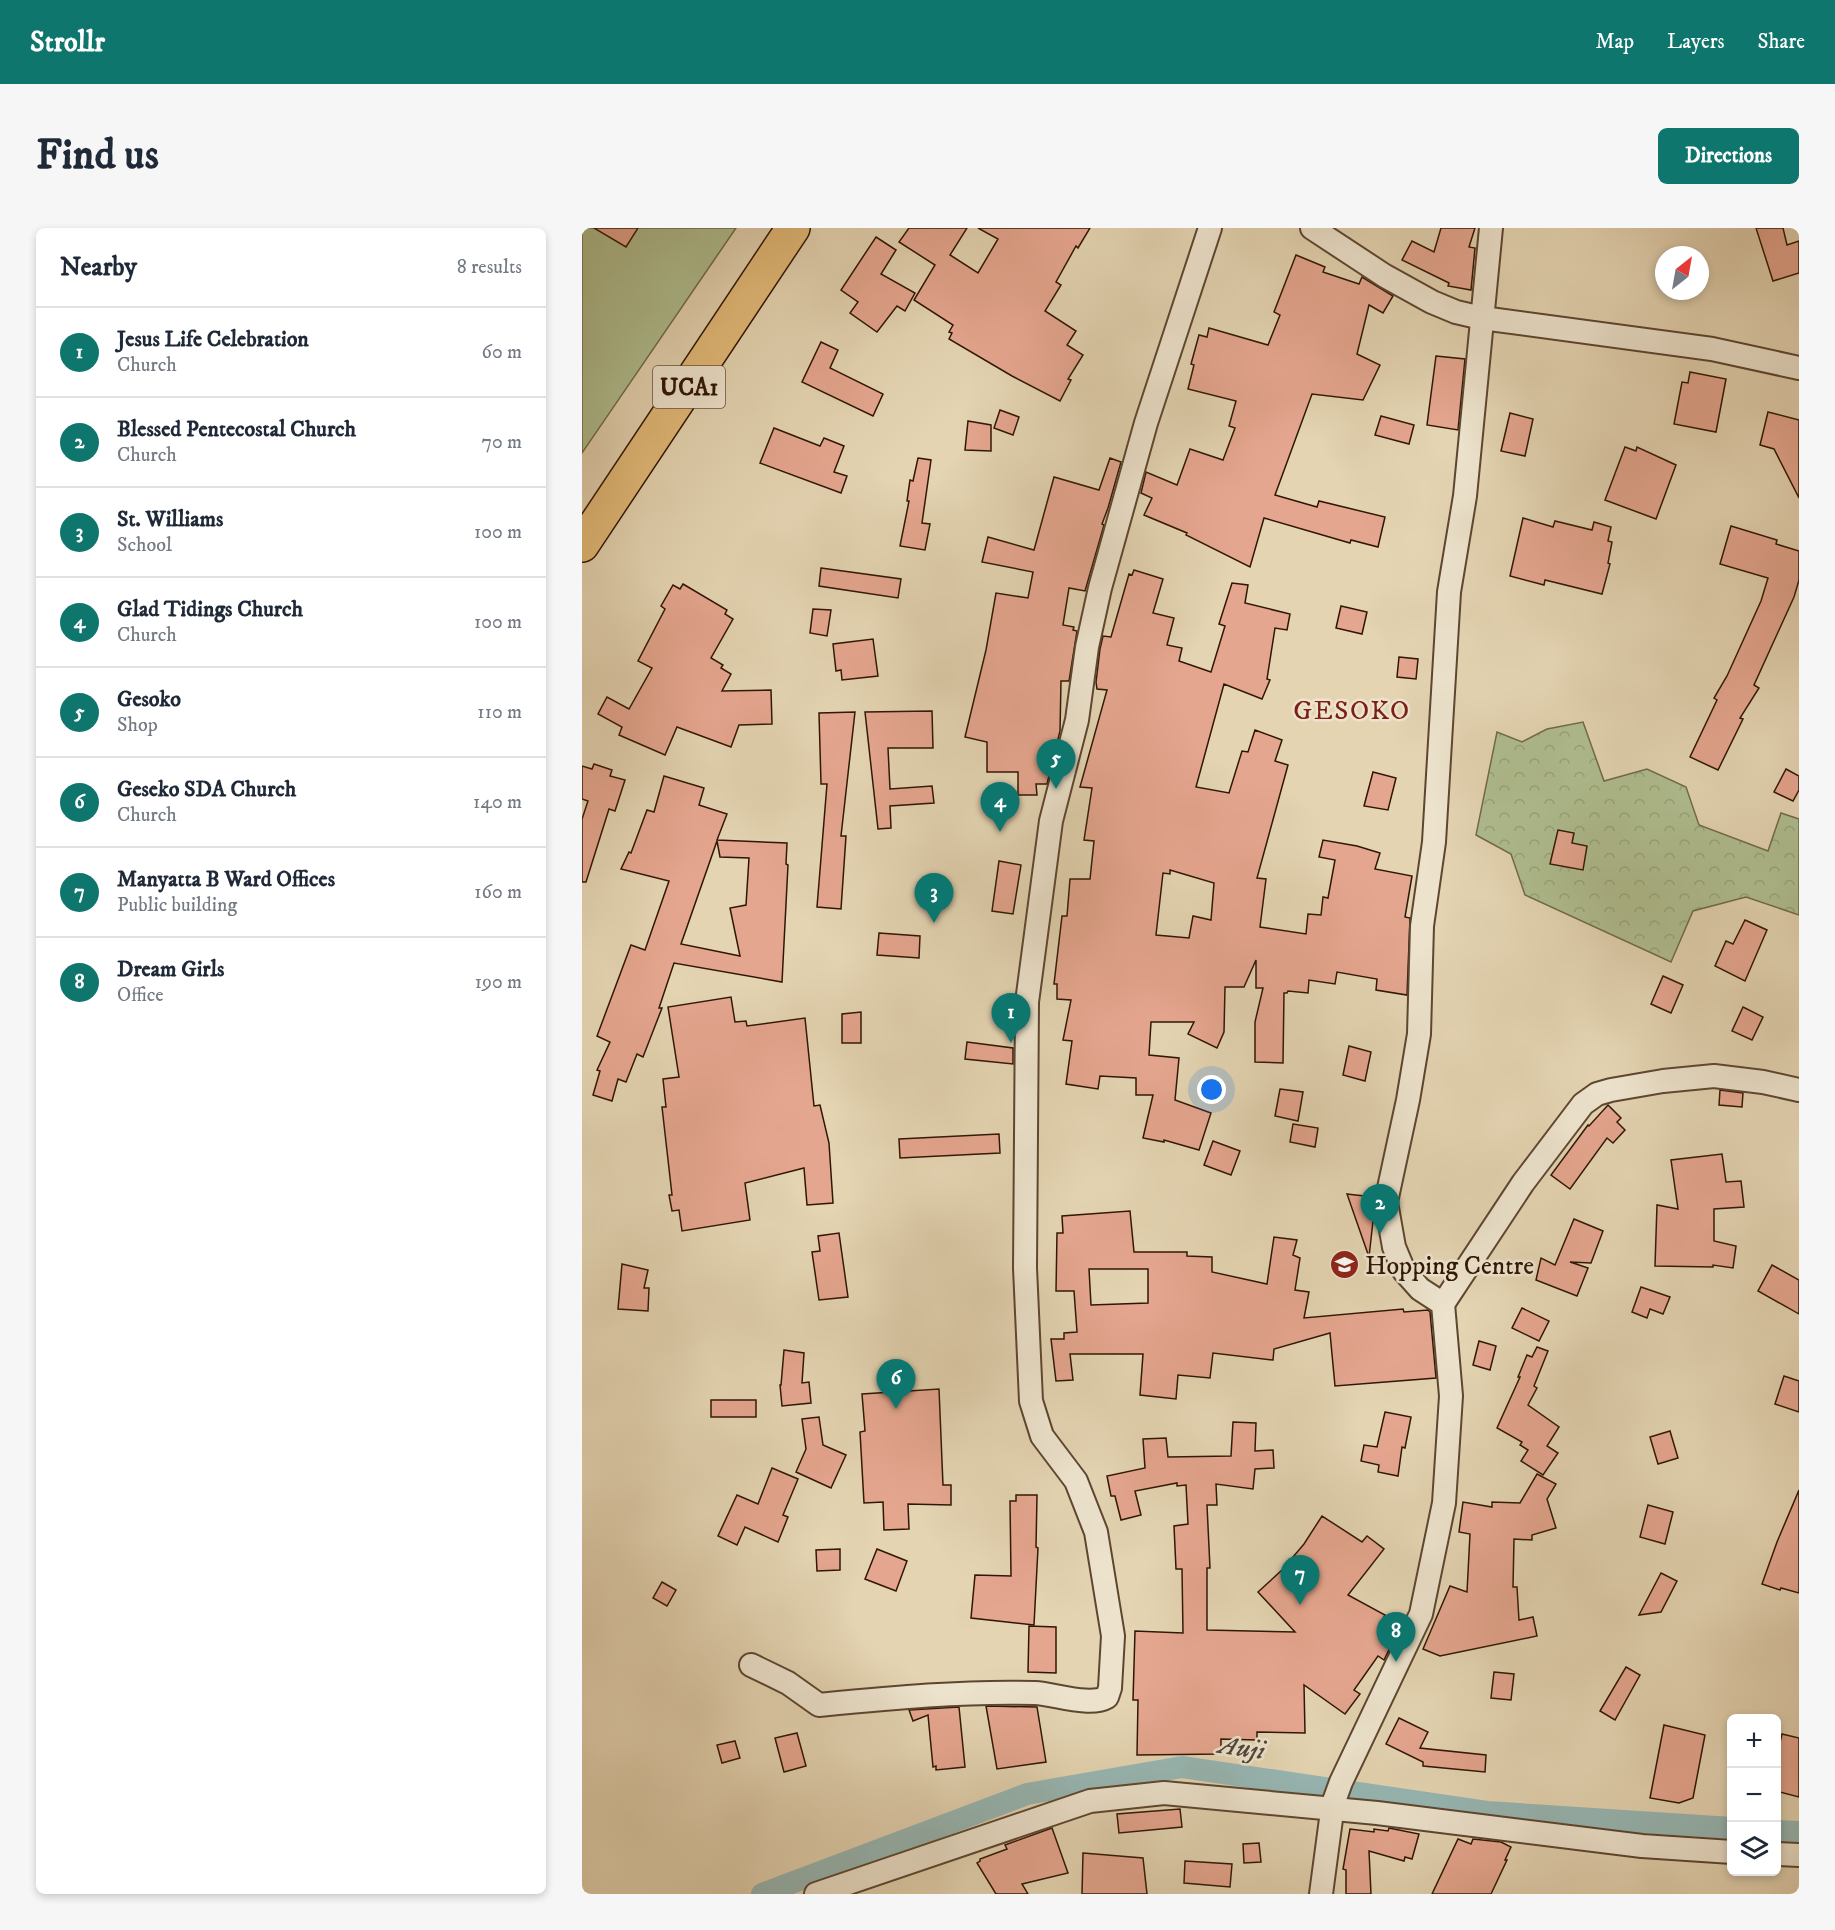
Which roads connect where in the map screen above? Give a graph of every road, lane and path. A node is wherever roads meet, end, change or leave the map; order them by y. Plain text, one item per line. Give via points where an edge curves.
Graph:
1 (794, 228) edge
2 (1209, 228) edge
3 (1312, 228) edge
4 (1491, 228) edge
5 (1482, 318) junction
6 (1799, 368) edge
7 (582, 545) edge
8 (1799, 1090) edge
9 (1443, 1304) junction
10 (752, 1665) dead end
11 (1333, 1807) junction
12 (1727, 1852) edge
13 (1781, 1854) edge
14 (1799, 1855) edge
15 (816, 1894) edge
16 (1322, 1894) edge

1 - 7 main road, UCA1
2 - 10 street via 1146,423 1100,588 1077,720 1051,821 1027,1002 1025,1268 1031,1401 1042,1436 1076,1480 1096,1532 1113,1636 1110,1688 1101,1701 1039,1693 941,1694 819,1705
3 - 5 street via 1384,276 1455,312
4 - 5 street
5 - 6 street via 1712,349
5 - 9 street via 1465,496 1449,592 1434,842 1422,926 1419,1034 1386,1202 1394,1246 1404,1271 1420,1289
8 - 9 street via 1714,1076 1597,1094 1583,1104 1523,1182
9 - 11 street via 1451,1396 1445,1491 1424,1603
11 - 12 street via 1642,1846
11 - 15 street via 1164,1793 1090,1801
11 - 16 street
13 - 14 street

